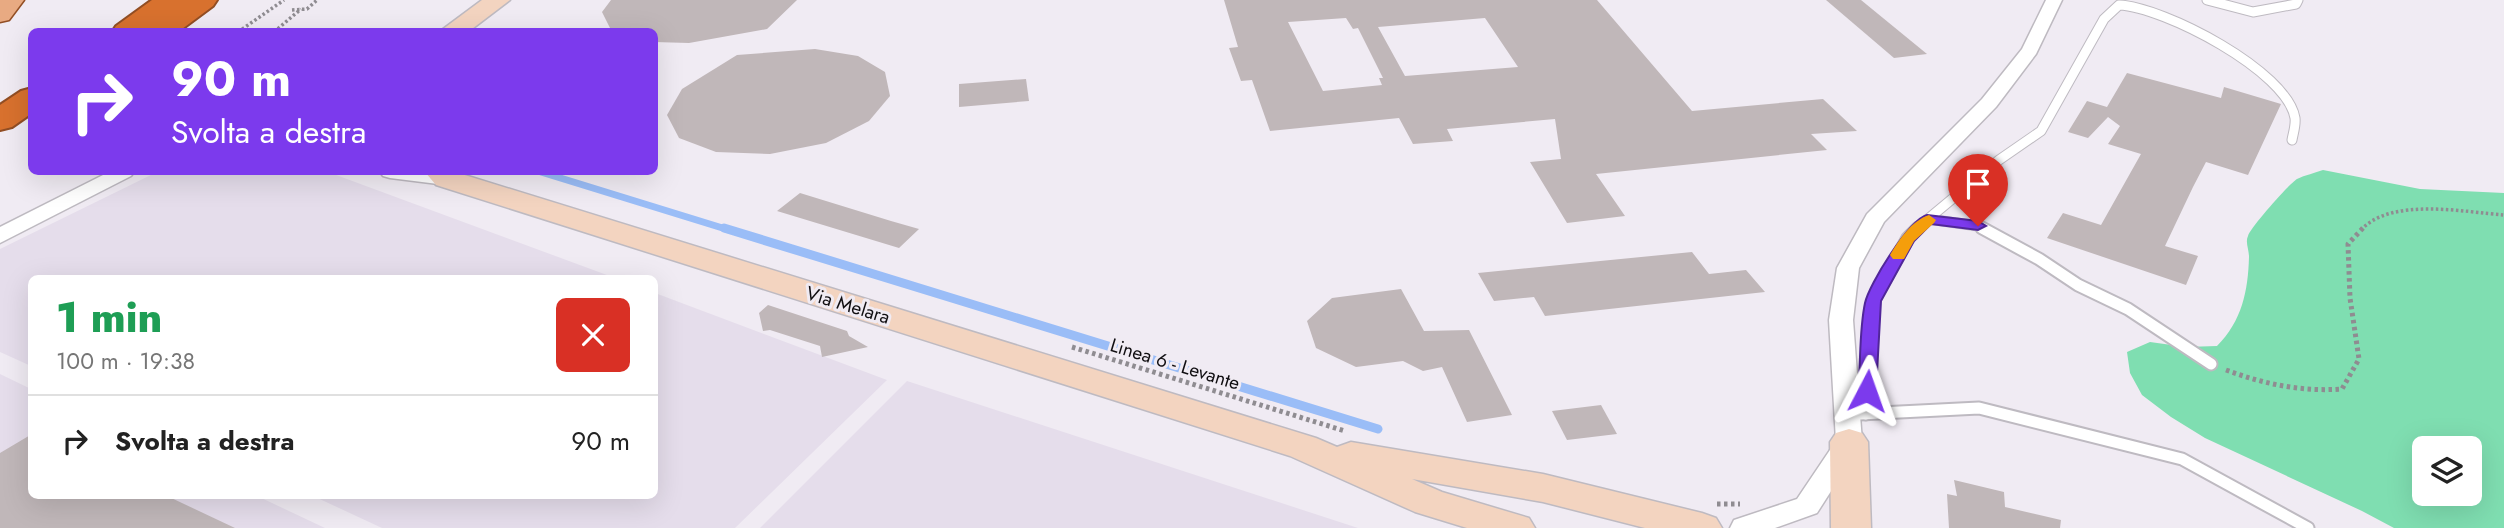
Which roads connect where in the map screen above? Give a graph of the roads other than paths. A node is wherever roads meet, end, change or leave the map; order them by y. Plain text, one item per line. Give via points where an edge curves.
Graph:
1 (11, 0) edge
2 (171, 0) edge
3 (203, 0) edge
4 (498, 0) edge
5 (2054, 0) edge
6 (2207, 0) edge
7 (2298, 0) edge
8 (2135, 1) edge
9 (0, 14) edge
10 (132, 28) edge
11 (164, 28) edge
12 (457, 28) edge
13 (28, 101) edge
14 (0, 120) edge
15 (28, 122) edge
16 (0, 141) edge
17 (2292, 141) dead end
18 (104, 175) edge
19 (118, 175) edge
20 (442, 175) edge
21 (1927, 219) junction
22 (0, 222) edge
23 (0, 236) edge
24 (2211, 364) road end
25 (1854, 424) junction
26 (1303, 447) junction
27 (1705, 516) edge
28 (1516, 528) edge
29 (1744, 528) edge
30 (1851, 528) edge
31 (2308, 528) edge

1 - 9 main road
2 - 10 highway
3 - 11 highway
4 - 12 street
5 - 25 street via 2029,50 1989,103 1875,219 1848,268 1841,320
6 - 7 lane via 2253,12
8 - 17 lane via 2223,42 2273,83 2295,118
8 - 21 lane via 2117,5 2104,19 2041,131
13 - 14 highway
15 - 16 highway
18 - 22 street
19 - 23 street
20 - 26 street, Via Melara
21 - 24 lane via 1978,226 2128,309
21 - 25 lane via 1908,238 1873,301
25 - 29 street via 1807,506
25 - 30 street
25 - 31 lane via 1979,408 2182,459
26 - 27 street
26 - 28 street via 1429,502

